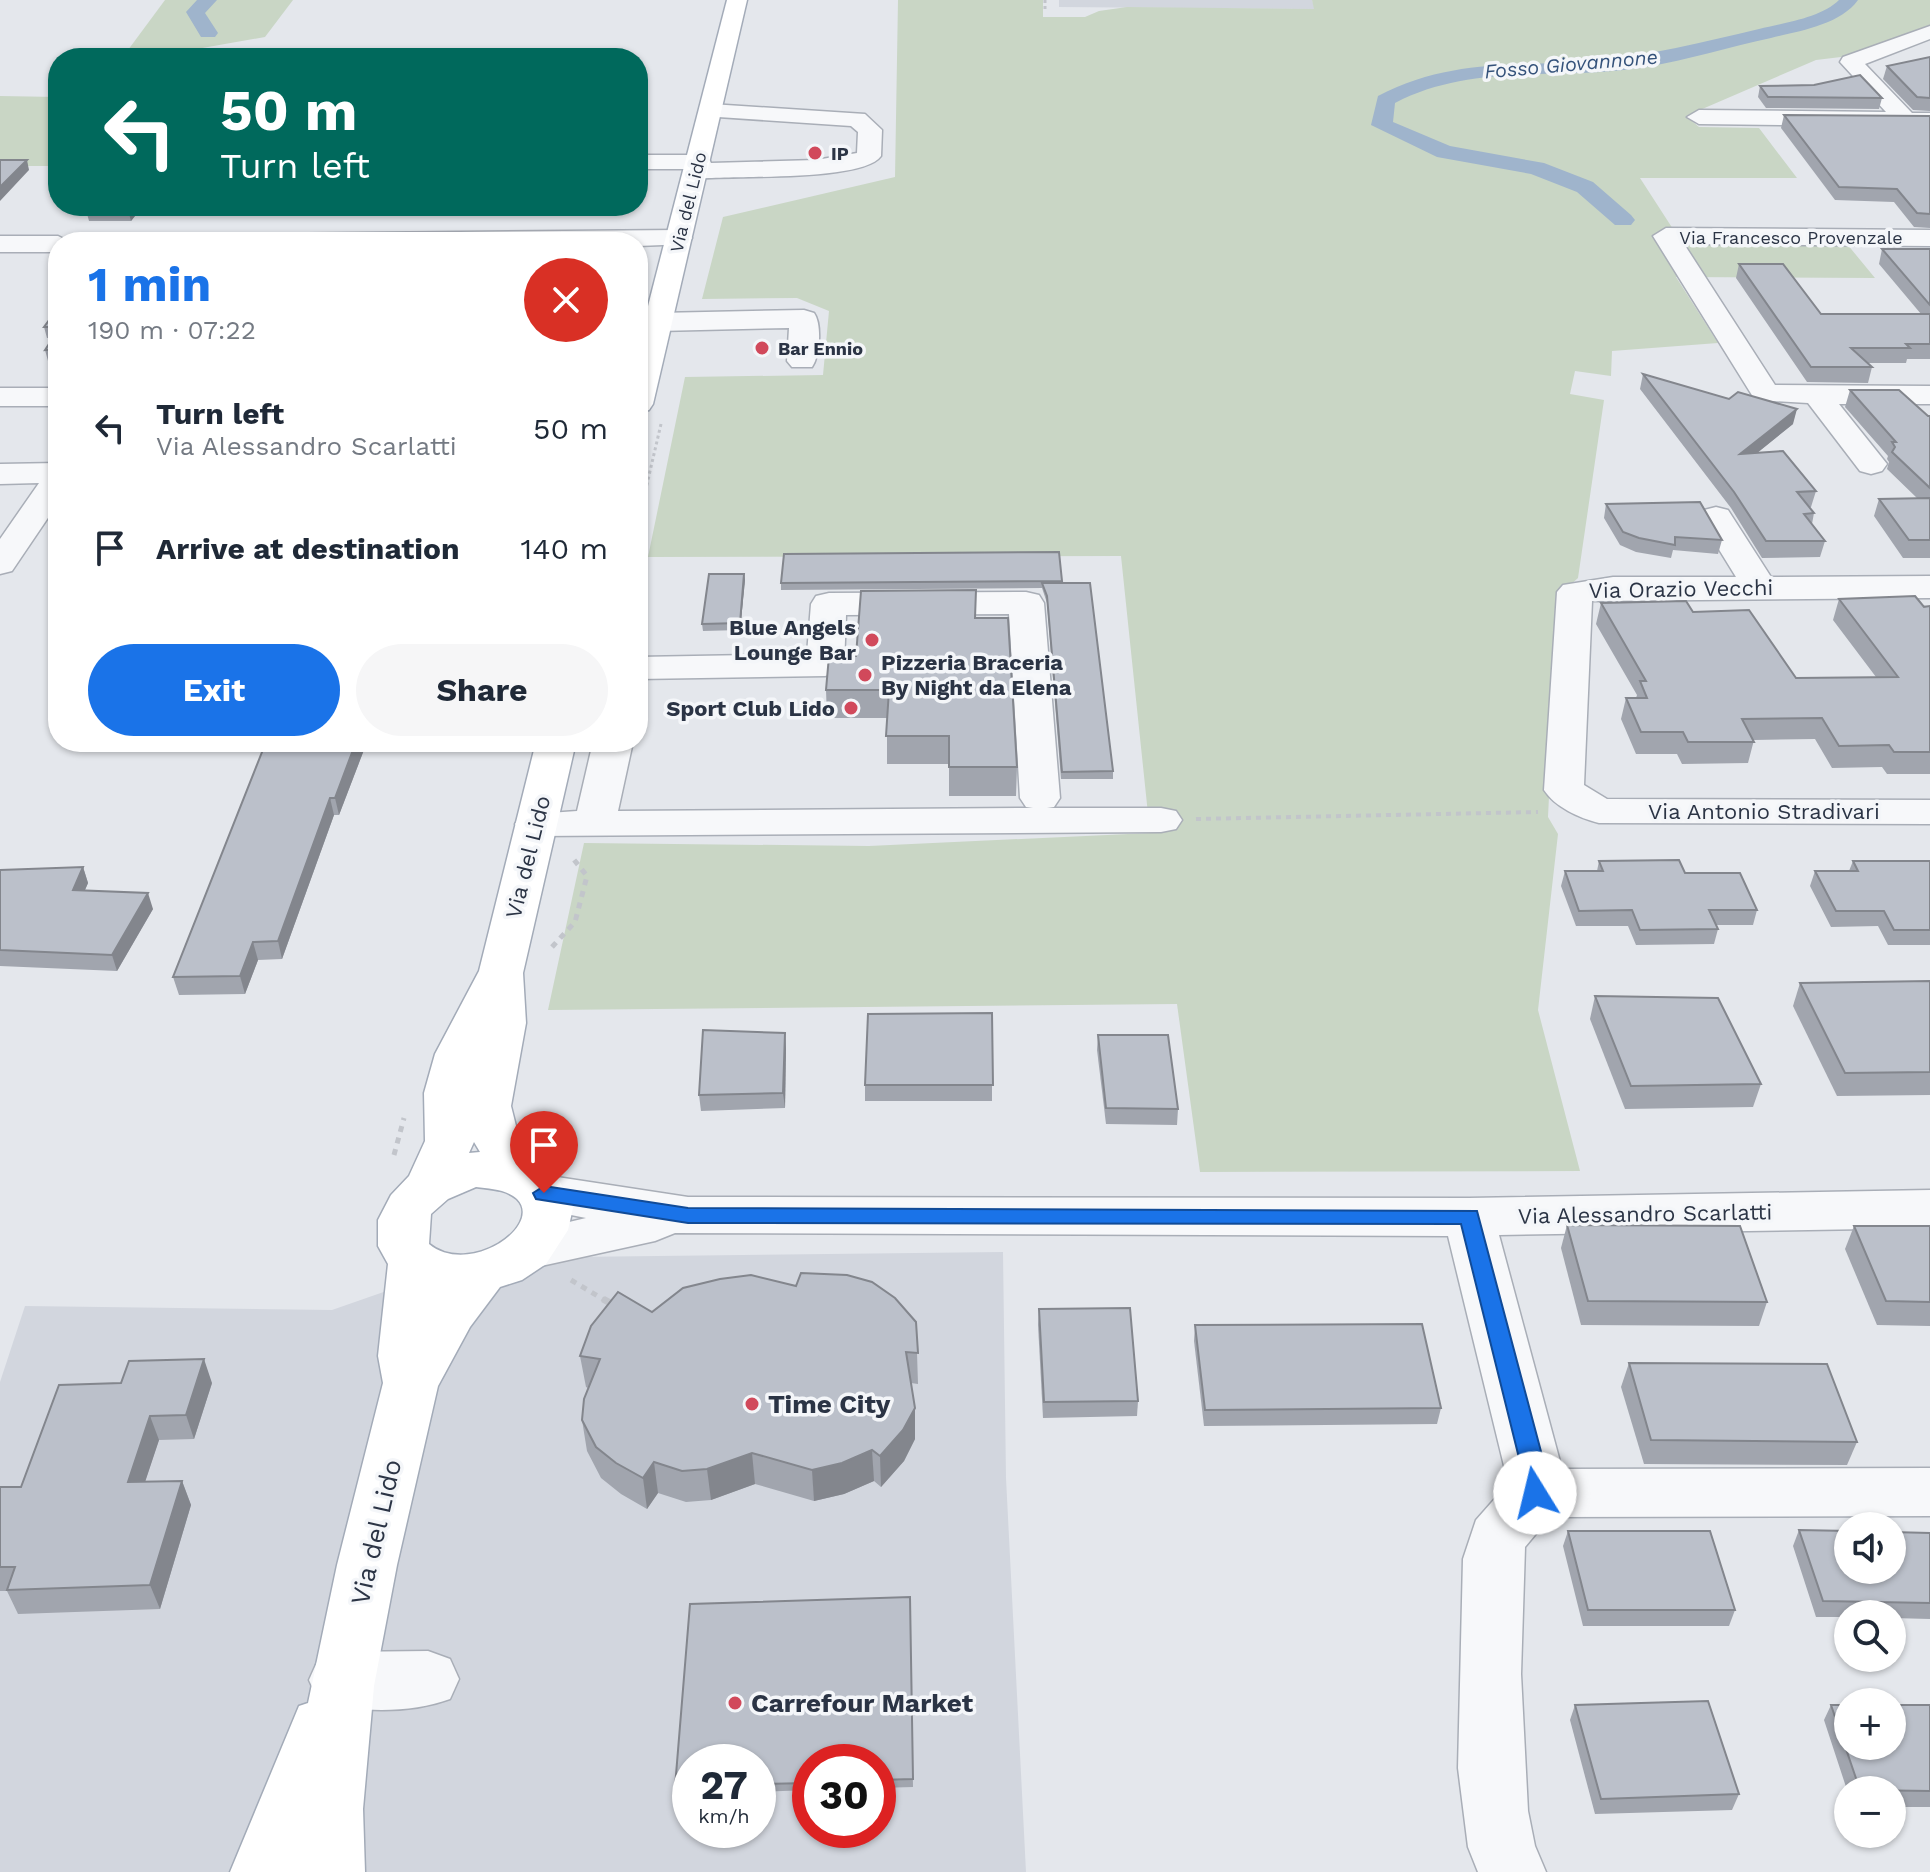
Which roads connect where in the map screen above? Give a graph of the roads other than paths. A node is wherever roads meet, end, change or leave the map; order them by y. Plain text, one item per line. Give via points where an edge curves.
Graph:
1 (737, 0) edge
2 (1930, 32) edge
3 (711, 111) junction
4 (1699, 117) dead end
5 (1905, 119) junction
6 (1930, 120) edge
7 (648, 163) edge
8 (698, 167) junction
9 (648, 238) edge
10 (679, 238) junction
11 (1930, 238) edge
12 (0, 244) edge
13 (48, 244) edge
14 (658, 322) junction
15 (648, 361) edge
16 (802, 361) dead end
17 (1816, 394) junction
18 (1930, 395) edge
19 (0, 397) edge
20 (48, 397) edge
21 (1871, 464) dead end
22 (0, 474) edge
23 (48, 476) edge
24 (48, 491) edge
25 (1716, 517) dead end
26 (0, 564) edge
27 (1760, 587) junction
28 (1930, 587) edge
29 (648, 668) edge
30 (554, 752) edge
31 (610, 752) edge
32 (1040, 798) dead end
33 (1599, 811) joint
34 (1930, 812) edge
35 (1161, 820) road end
36 (536, 824) junction
37 (584, 834) junction
38 (501, 971) junction
39 (533, 1184) junction
40 (429, 1186) junction
41 (1930, 1209) edge
42 (688, 1216) junction
43 (1469, 1217) junction
44 (414, 1262) junction
45 (547, 1262) junction
46 (480, 1275) junction
47 (411, 1383) junction
48 (1930, 1492) edge
49 (1535, 1493) junction
50 (428, 1679) dead end
51 (340, 1680) junction
52 (264, 1872) edge
53 (331, 1872) edge
54 (1512, 1872) edge

1 - 3 main road, Via del Lido
2 - 5 street via 1851,62
3 - 8 main road, Via del Lido
3 - 8 street via 857,119 870,130 869,156 840,166
4 - 5 street
5 - 6 street
7 - 8 street
8 - 10 main road, Via del Lido
9 - 10 street
10 - 14 main road, Via del Lido
11 - 17 street, Via Francesco Provenzale via 1666,236 1766,394
12 - 13 street
14 - 15 main road, Via del Lido
14 - 16 street via 804,319
17 - 18 street, Via Francesco Provenzale
17 - 21 street
19 - 20 street
22 - 23 street
24 - 26 street
25 - 27 street
27 - 28 street, Via Orazio Vecchi
27 - 33 street, Via Orazio Vecchi via 1575,592 1564,790
29 - 32 street via 825,665 829,604 1026,603
30 - 36 main road, Via del Lido
31 - 37 street
33 - 34 street, Via Antonio Stradivari
35 - 37 street
36 - 37 street
36 - 38 main road, Via del Lido
38 - 39 main road, Via del Lido via 503,1027 486,1106 495,1141
38 - 40 main road, Via del Lido via 458,1054 448,1093 450,1141
39 - 40 main road via 501,1169 476,1169
39 - 42 street, Via Alessandro Scarlatti
39 - 45 main road via 549,1207
40 - 44 main road via 405,1210 400,1224 400,1238
41 - 43 street, Via Alessandro Scarlatti
42 - 43 street, Via Alessandro Scarlatti
42 - 45 street, Via Alessandro Scarlatti via 573,1237
43 - 49 street via 1535,1474
44 - 46 main road via 432,1272
44 - 47 main road, Via del Lido via 405,1356
45 - 46 main road via 517,1261
46 - 47 main road, Via del Lido via 459,1296
47 - 51 main road, Via del Lido
48 - 49 street
49 - 54 street via 1497,1538 1493,1559 1491,1780 1501,1845
50 - 51 street
51 - 52 main road, Via del Lido
51 - 53 main road, Via del Lido via 328,1813

